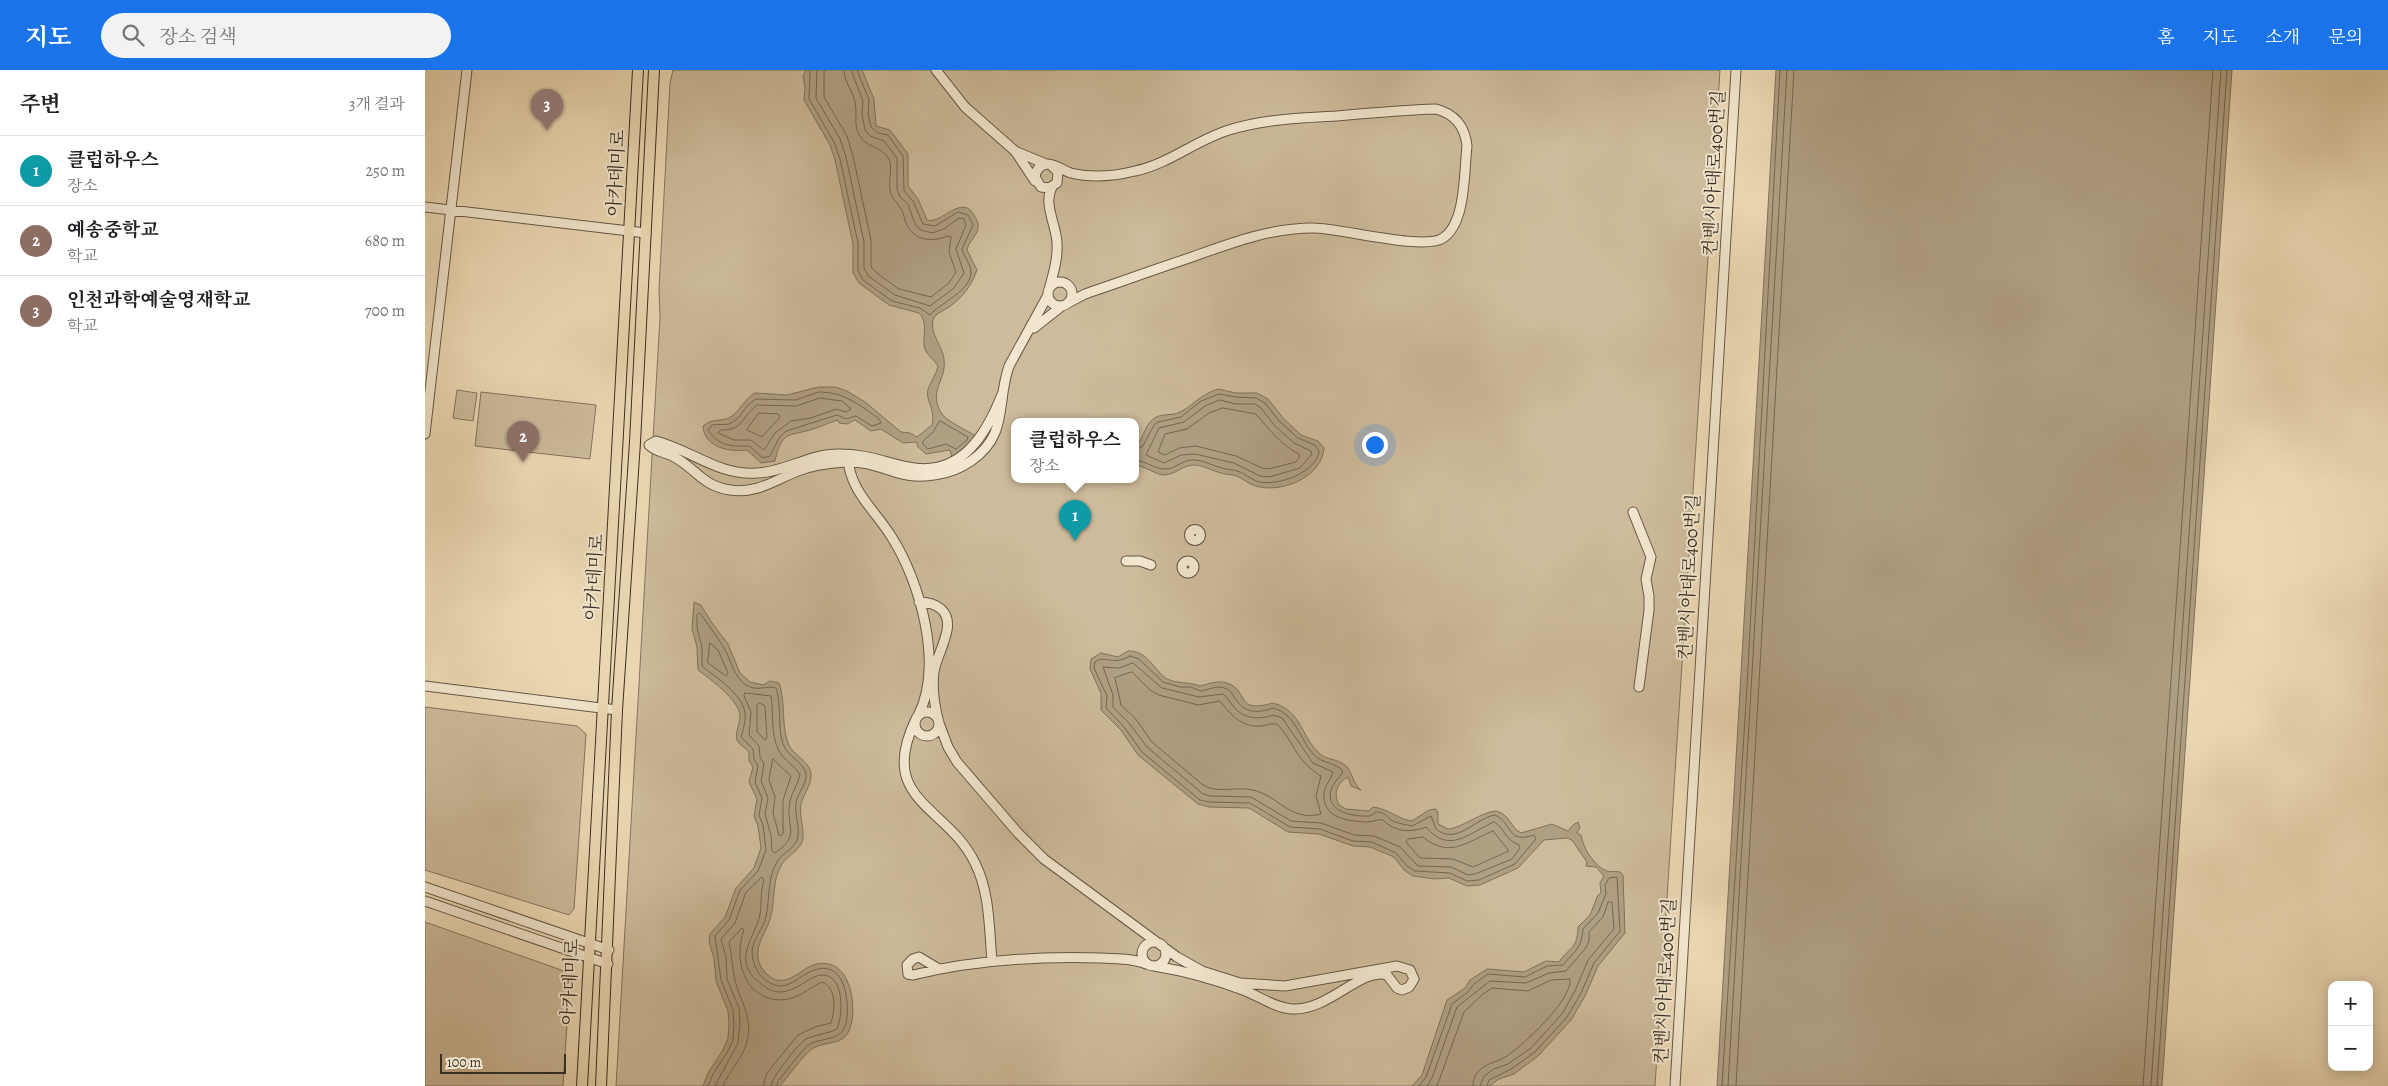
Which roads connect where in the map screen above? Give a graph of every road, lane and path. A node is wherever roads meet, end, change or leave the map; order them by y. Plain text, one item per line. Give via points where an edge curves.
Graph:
1 (467, 70) edge
2 (638, 70) edge
3 (654, 70) edge
4 (936, 70) edge
5 (1736, 70) edge
6 (1015, 151) junction
7 (1049, 165) junction
8 (1069, 172) junction
9 (1037, 183) junction
10 (1055, 184) junction
11 (425, 207) edge
12 (1050, 208) junction
13 (450, 210) junction
14 (628, 231) junction
15 (646, 233) junction
16 (1055, 272) junction
17 (1061, 282) junction
18 (1071, 289) junction
19 (1049, 290) junction
20 (1085, 294) junction
21 (1065, 304) junction
22 (1028, 334) junction
23 (1003, 392) junction
24 (425, 434) edge
25 (982, 436) junction
26 (988, 444) junction
27 (848, 458) junction
28 (962, 461) junction
29 (713, 466) junction
30 (742, 473) junction
31 (705, 482) junction
32 (742, 491) junction
33 (1633, 512) dead end
34 (1126, 561) dead end
35 (1151, 565) dead end
36 (919, 602) junction
37 (425, 686) edge
38 (1639, 687) dead end
39 (602, 708) junction
40 (617, 710) junction
41 (917, 717) junction
42 (939, 721) junction
43 (927, 736) junction
44 (946, 741) junction
45 (906, 743) junction
46 (425, 886) edge
47 (425, 901) edge
48 (1144, 932) junction
49 (588, 943) junction
50 (1147, 944) junction
51 (1161, 945) junction
52 (609, 950) junction
53 (588, 957) junction
54 (1138, 957) junction
55 (992, 961) junction
56 (608, 964) junction
57 (1150, 965) junction
58 (939, 969) dead end
59 (582, 1086) edge
60 (601, 1086) edge
61 (1675, 1086) edge

1 - 13 street
2 - 14 main road, 아카데미로
3 - 15 main road, 아카데미로
4 - 6 street via 965,107
5 - 61 street, 컨벤시아대로400번길
6 - 7 street
6 - 9 street
7 - 8 street
7 - 9 street via 1038,168
7 - 10 street via 1058,172
8 - 10 street
8 - 20 street via 1109,175 1136,171 1222,132 1284,119 1435,109 1452,115 1466,137 1457,222 1440,240 1421,243 1327,228 1281,230 1239,240
9 - 10 street via 1045,188
9 - 12 street
10 - 12 street via 1049,196
11 - 13 street
12 - 16 street via 1057,241
13 - 14 street
13 - 24 street
14 - 15 street
14 - 39 main road, 아카데미로
15 - 40 main road, 아카데미로
16 - 17 street
16 - 19 street
17 - 18 street
17 - 19 street
18 - 20 street
18 - 21 street via 1071,297
19 - 21 street via 1054,305
19 - 22 street
20 - 21 street
21 - 22 street
22 - 23 street via 1009,366
23 - 25 street
23 - 26 street via 1000,424
25 - 26 street
25 - 28 street
26 - 28 street via 976,457
27 - 28 street via 875,456 921,468
27 - 30 street via 814,457 767,472
27 - 32 street via 815,465 758,489
27 - 36 street via 852,482 901,554
29 - 30 street
29 - 31 street
29 - 31 street via 671,445 656,441 649,445 655,451 682,461
30 - 32 street
31 - 32 street
33 - 38 street via 1651,557 1645,579 1649,610
34 - 35 street
36 - 41 street via 929,674 926,696
36 - 42 street via 938,607 948,622 933,680
37 - 39 street
39 - 40 street
39 - 49 main road, 아카데미로
40 - 52 main road, 아카데미로
41 - 42 street via 929,712
41 - 43 street via 917,730
41 - 45 street
42 - 43 street via 938,731
42 - 44 street
43 - 44 street via 938,736
43 - 45 street via 914,735
44 - 48 street via 963,770 1030,846 1060,872
45 - 55 street via 906,773 915,796 961,840 977,868 987,903
46 - 49 street
47 - 53 street
48 - 50 street
48 - 51 street
49 - 52 street
49 - 53 main road, 아카데미로
50 - 51 street via 1155,942
50 - 54 street
51 - 57 street via 1166,952 1165,960
51 - 57 street via 1202,971 1252,985 1285,986 1397,966 1410,970 1414,979 1409,988 1401,990 1387,975 1373,975 1327,1002 1293,1009 1213,979
52 - 56 main road, 아카데미로
53 - 56 street
53 - 59 main road, 아카데미로
54 - 55 street
54 - 57 street
55 - 58 street
56 - 60 main road, 아카데미로

